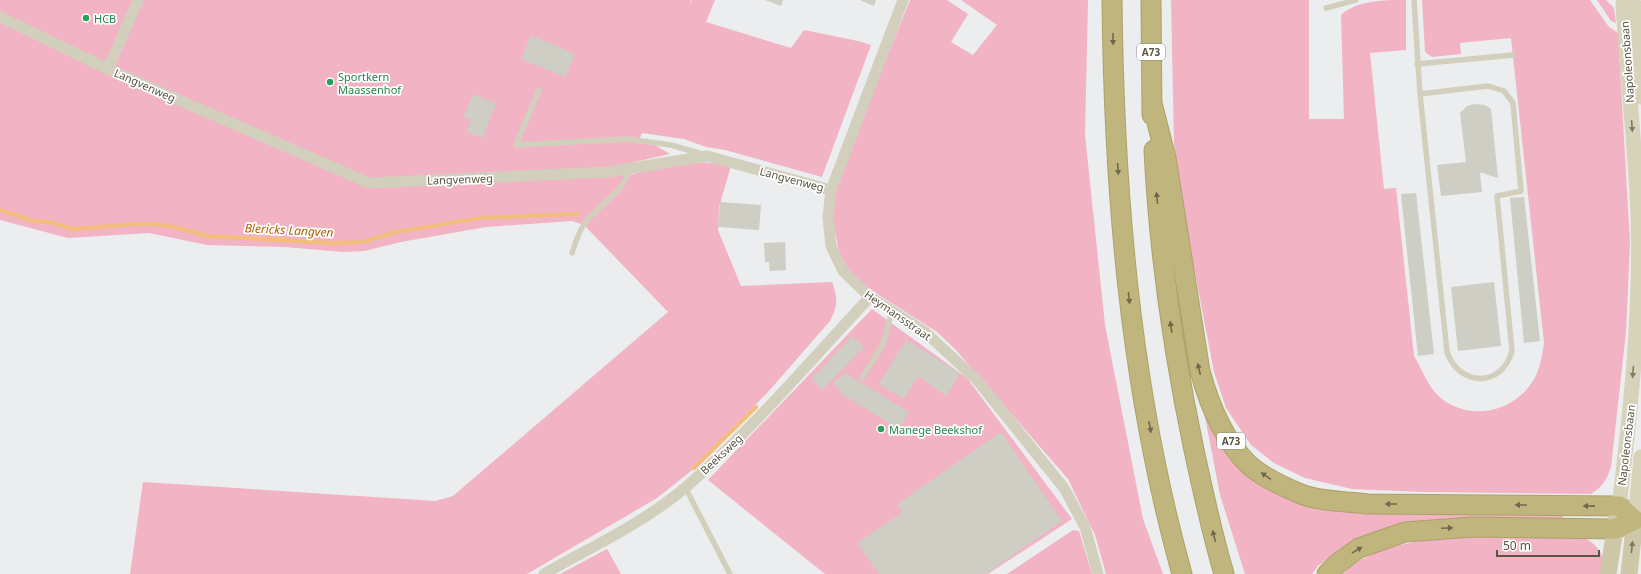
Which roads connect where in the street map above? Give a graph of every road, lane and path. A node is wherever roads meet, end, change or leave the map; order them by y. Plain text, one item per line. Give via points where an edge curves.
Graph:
1 (138, 0) edge
2 (903, 0) edge
3 (1112, 0) edge
4 (1151, 0) edge
5 (1356, 0) edge
6 (1414, 0) edge
7 (1628, 2) edge
8 (1326, 8) dead end
9 (0, 17) edge
10 (1513, 55) dead end
11 (1416, 64) junction
12 (108, 69) junction
13 (539, 90) dead end
14 (1420, 94) junction
15 (1641, 97) edge
16 (1152, 103) junction
17 (707, 156) junction
18 (630, 169) junction
19 (830, 190) junction
20 (572, 253) dead end
21 (870, 297) junction
22 (892, 311) junction
23 (862, 378) dead end
24 (1640, 464) edge
25 (685, 487) junction
26 (1619, 506) junction
27 (1635, 520) junction
28 (1615, 529) junction
29 (544, 574) edge
30 (730, 574) edge
31 (1098, 574) edge
32 (1182, 574) edge
33 (1224, 574) edge
34 (1327, 574) edge
35 (1608, 574) edge
36 (1629, 574) edge

1 - 12 street, Langvenweg
2 - 19 street, Heymansstraat
3 -> 32 highway via 1117,158 1133,334 1162,495
4 - 16 highway, A73
5 - 8 lane
6 - 11 lane
7 - 15 street, Napoleonsbaan
7 -> 26 street, Napoleonsbaan via 1638,222 1635,346
9 - 12 street, Langvenweg
10 - 11 lane
11 - 14 lane
12 - 18 street, Langvenweg via 369,183
13 - 17 lane via 516,145 628,139 671,145
14 - 14 lane via 1488,86 1504,91 1513,103 1521,191 1498,196 1512,351 1508,363 1494,376 1474,378 1460,372 1450,362 1447,352
26 -> 16 highway, A73 via 1367,504 1339,501 1302,494 1273,481 1249,464 1219,423 1200,371 1166,158
33 -> 16 highway, A73 via 1198,466 1171,324 1155,182
17 - 18 street, Langvenweg
17 - 19 street, Langvenweg
18 - 20 lane via 626,181 579,232
19 - 21 street, Heymansstraat via 828,217 831,246 842,271
21 - 22 street, Heymansstraat
21 - 25 street, Beeksweg via 746,430
22 - 23 lane via 883,344
22 - 31 street, Heymansstraat via 925,332 978,380 1064,488 1084,527
24 - 27 street, Napoleonsbaan
25 - 29 street, Beeksweg via 645,517
25 - 30 lane
26 - 27 highway
26 - 28 main road, Napoleonsbaan
27 - 28 highway
36 -> 27 main road, Napoleonsbaan
34 -> 28 highway via 1359,548 1405,532 1472,528
28 - 35 main road, Napoleonsbaan

